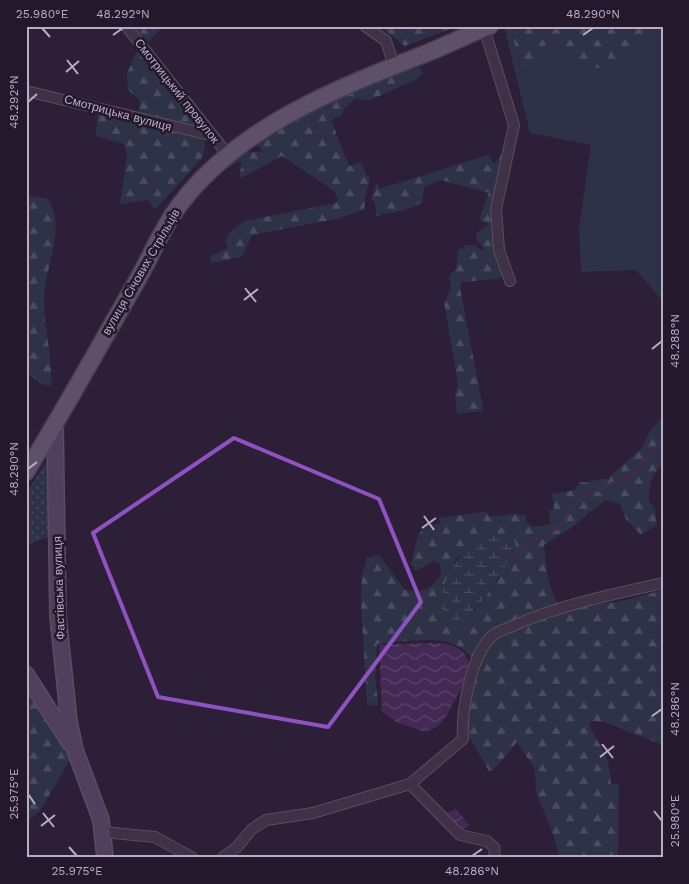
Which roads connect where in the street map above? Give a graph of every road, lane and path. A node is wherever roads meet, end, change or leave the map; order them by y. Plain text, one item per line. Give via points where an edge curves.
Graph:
1 (126, 26) edge
2 (365, 26) edge
3 (480, 29) edge
4 (394, 66) junction
5 (26, 91) edge
6 (210, 134) junction
7 (228, 155) junction
8 (510, 281) dead end
9 (55, 424) junction
10 (54, 460) junction
11 (30, 465) edge
12 (663, 583) edge
13 (26, 674) edge
14 (75, 750) junction
15 (410, 784) junction
16 (104, 832) junction
17 (104, 858) edge
18 (192, 858) edge
19 (222, 858) edge
20 (495, 858) edge

1 - 6 street, Смотрицький провулок
2 - 4 street via 386,41
3 - 4 main road, вулиця Січових Стрільців
3 - 8 street via 514,125 496,209 499,250
4 - 7 main road, вулиця Січових Стрільців via 311,102
5 - 6 street, Смотрицька вулиця
6 - 7 street, Смотрицький провулок
7 - 9 main road, вулиця Січових Стрільців via 180,203
9 - 10 main road, Фастівська вулиця
9 - 11 main road, вулиця Січових Стрільців
10 - 11 main road via 46,455
10 - 14 main road, Фастівська вулиця via 58,616
12 - 15 street via 550,610 493,635 475,666 466,694 463,739
13 - 14 main road, Фастівська вулиця
14 - 16 main road, Фастівська вулиця
15 - 19 street via 313,813 266,820
15 - 20 street via 460,835 486,841 494,847
16 - 17 main road, Фастівська вулиця
16 - 18 street via 154,838

